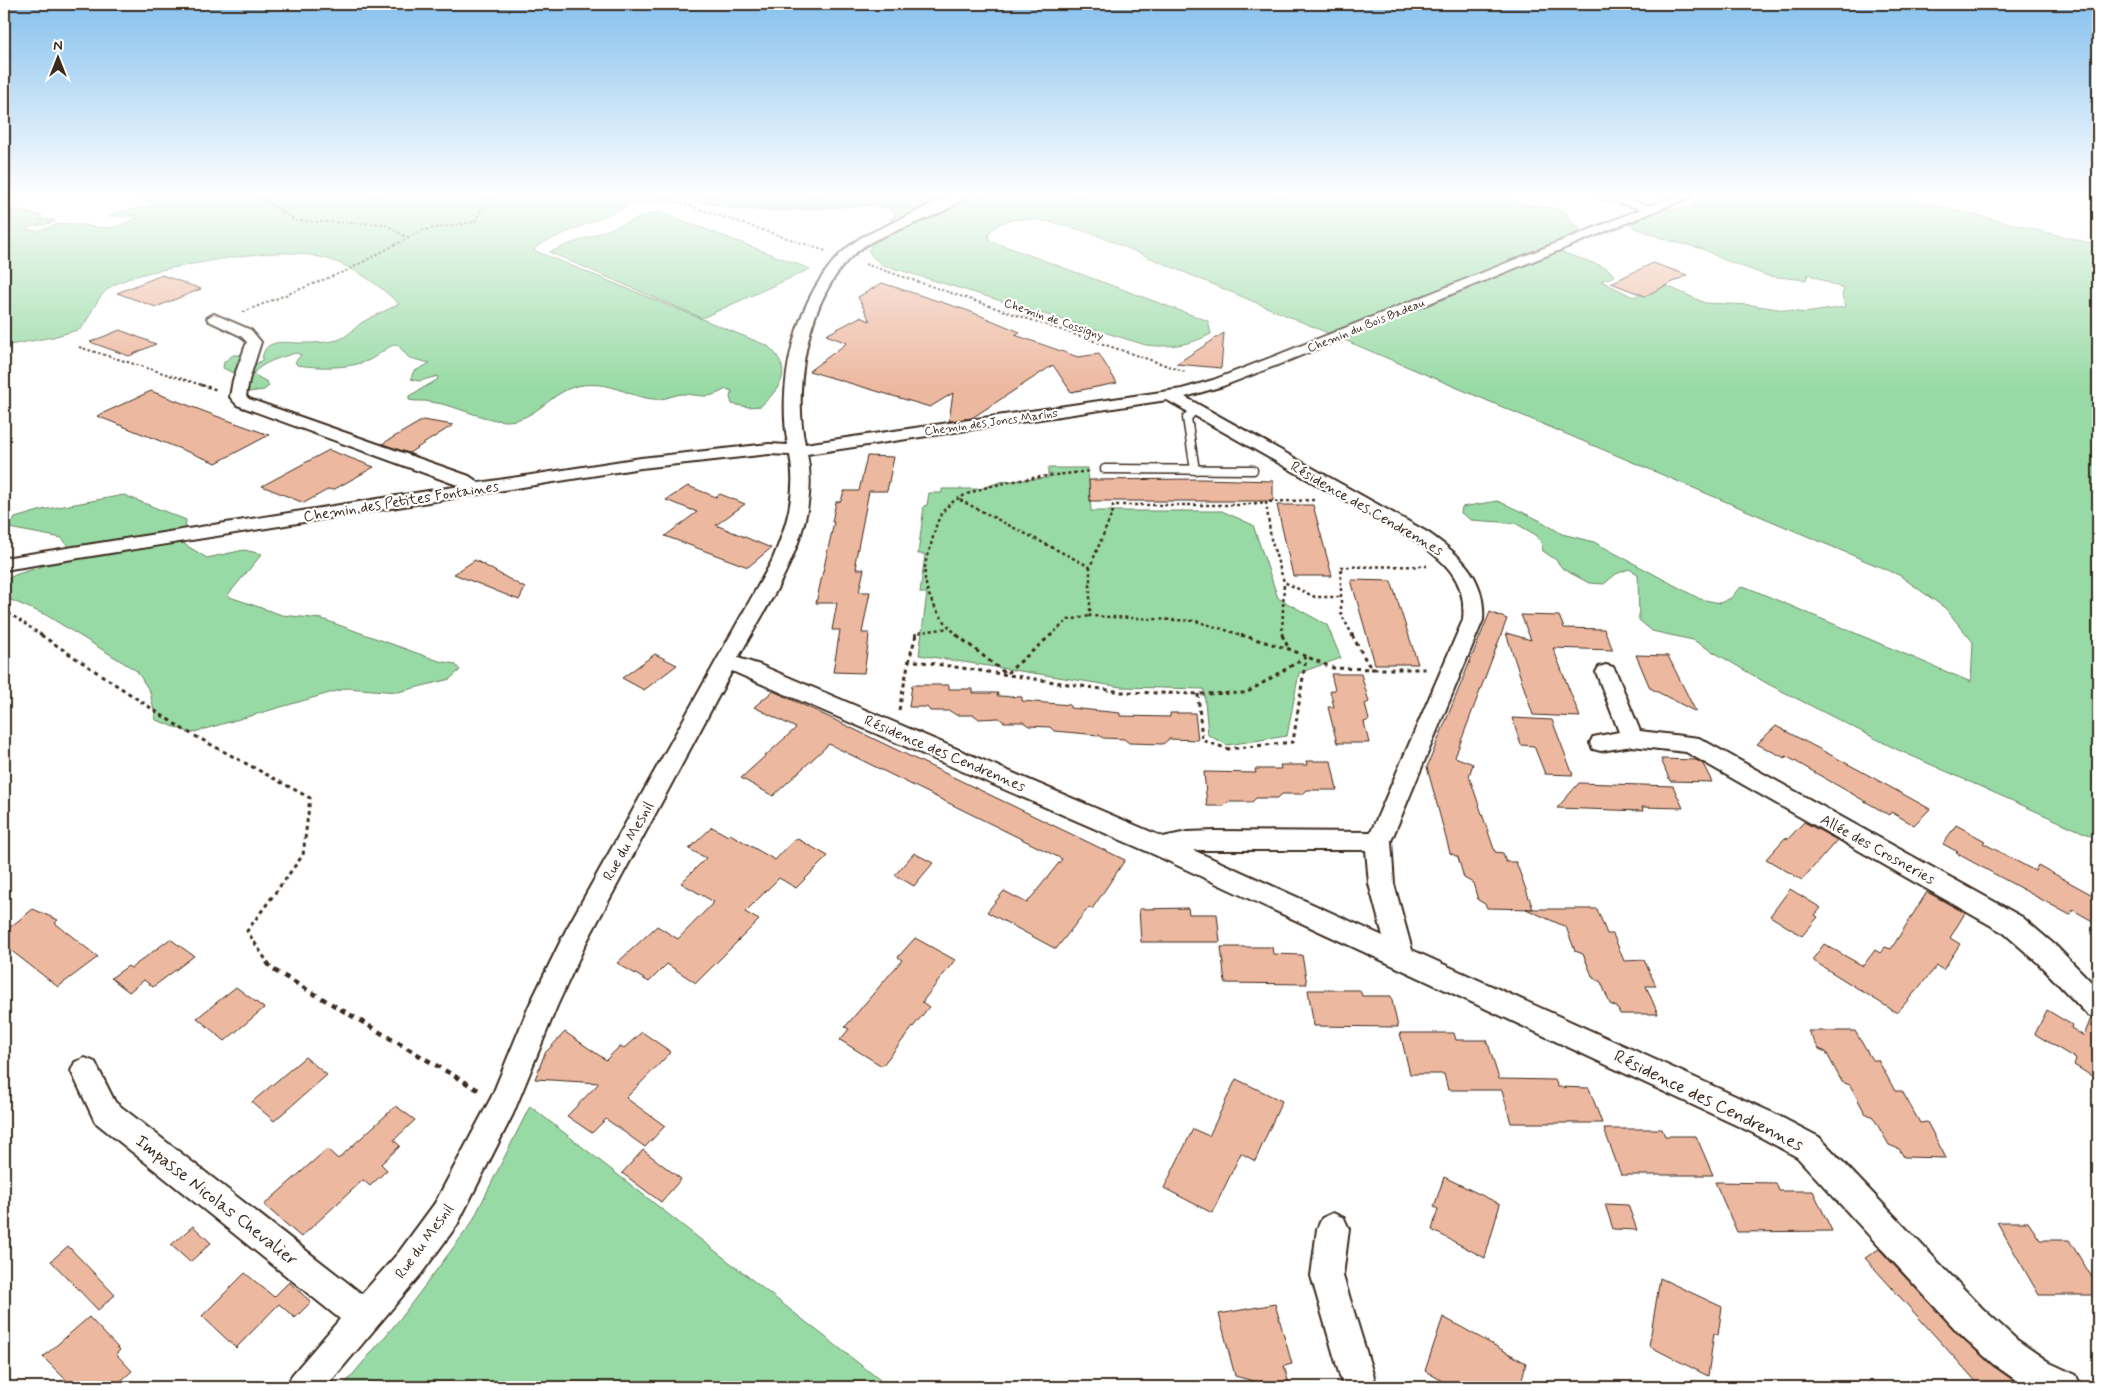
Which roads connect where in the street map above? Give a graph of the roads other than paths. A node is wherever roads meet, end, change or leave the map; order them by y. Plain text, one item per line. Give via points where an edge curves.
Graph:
1 (840, 260) edge
2 (1525, 260) edge
3 (218, 319) road end
4 (1176, 394) junction
5 (1195, 410) junction
6 (799, 450) junction
7 (1105, 469) road end
8 (1195, 470) junction
9 (1253, 470) dead end
10 (477, 489) junction
11 (4, 564) edge
12 (727, 662) junction
13 (1606, 672) dead end
14 (1632, 738) junction
15 (1601, 742) dead end
16 (1379, 841) junction
17 (1162, 847) junction
18 (1400, 954) junction
19 (2098, 1006) edge
20 (86, 1071) dead end
21 (1333, 1229) dead end
22 (364, 1316) junction
23 (304, 1387) edge
24 (1360, 1387) edge
25 (2064, 1387) edge

1 - 6 street, Rue du Mesnil via 810,312 794,370 792,419
2 - 4 street, Chemin du Bois Badeau via 1218,383
3 - 10 street via 246,333 254,342 241,380 238,397 243,402 463,480
4 - 5 street, Résidence des Cendrennes
4 - 6 street, Chemin des Joncs Marins
5 - 8 lane via 1187,418
5 - 16 street, Résidence des Cendrennes via 1421,536 1450,557 1470,587 1475,608 1473,620
6 - 10 street, Chemin des Petites Fontaines via 769,449 641,463
6 - 12 street, Rue du Mesnil via 802,493 791,538
7 - 8 lane
8 - 9 lane
10 - 11 street, Chemin des Petites Fontaines
12 - 17 street, Résidence des Cendrennes
12 - 22 street, Rue du Mesnil via 575,938 503,1104 446,1214 410,1263
13 - 14 street
14 - 15 street, Allée des Crosneries
14 - 19 street, Allée des Crosneries via 1692,744 2013,925 2035,940
16 - 17 street via 1216,840 1187,841
16 - 18 street, Résidence des Cendrennes via 1377,860
17 - 18 street, Résidence des Cendrennes
18 - 25 street, Résidence des Cendrennes via 1808,1147 1970,1320 2005,1352 2038,1375
20 - 22 street, Impasse Nicolas Chevalier via 105,1112
21 - 24 street via 1327,1276
22 - 23 street, Rue du Mesnil

